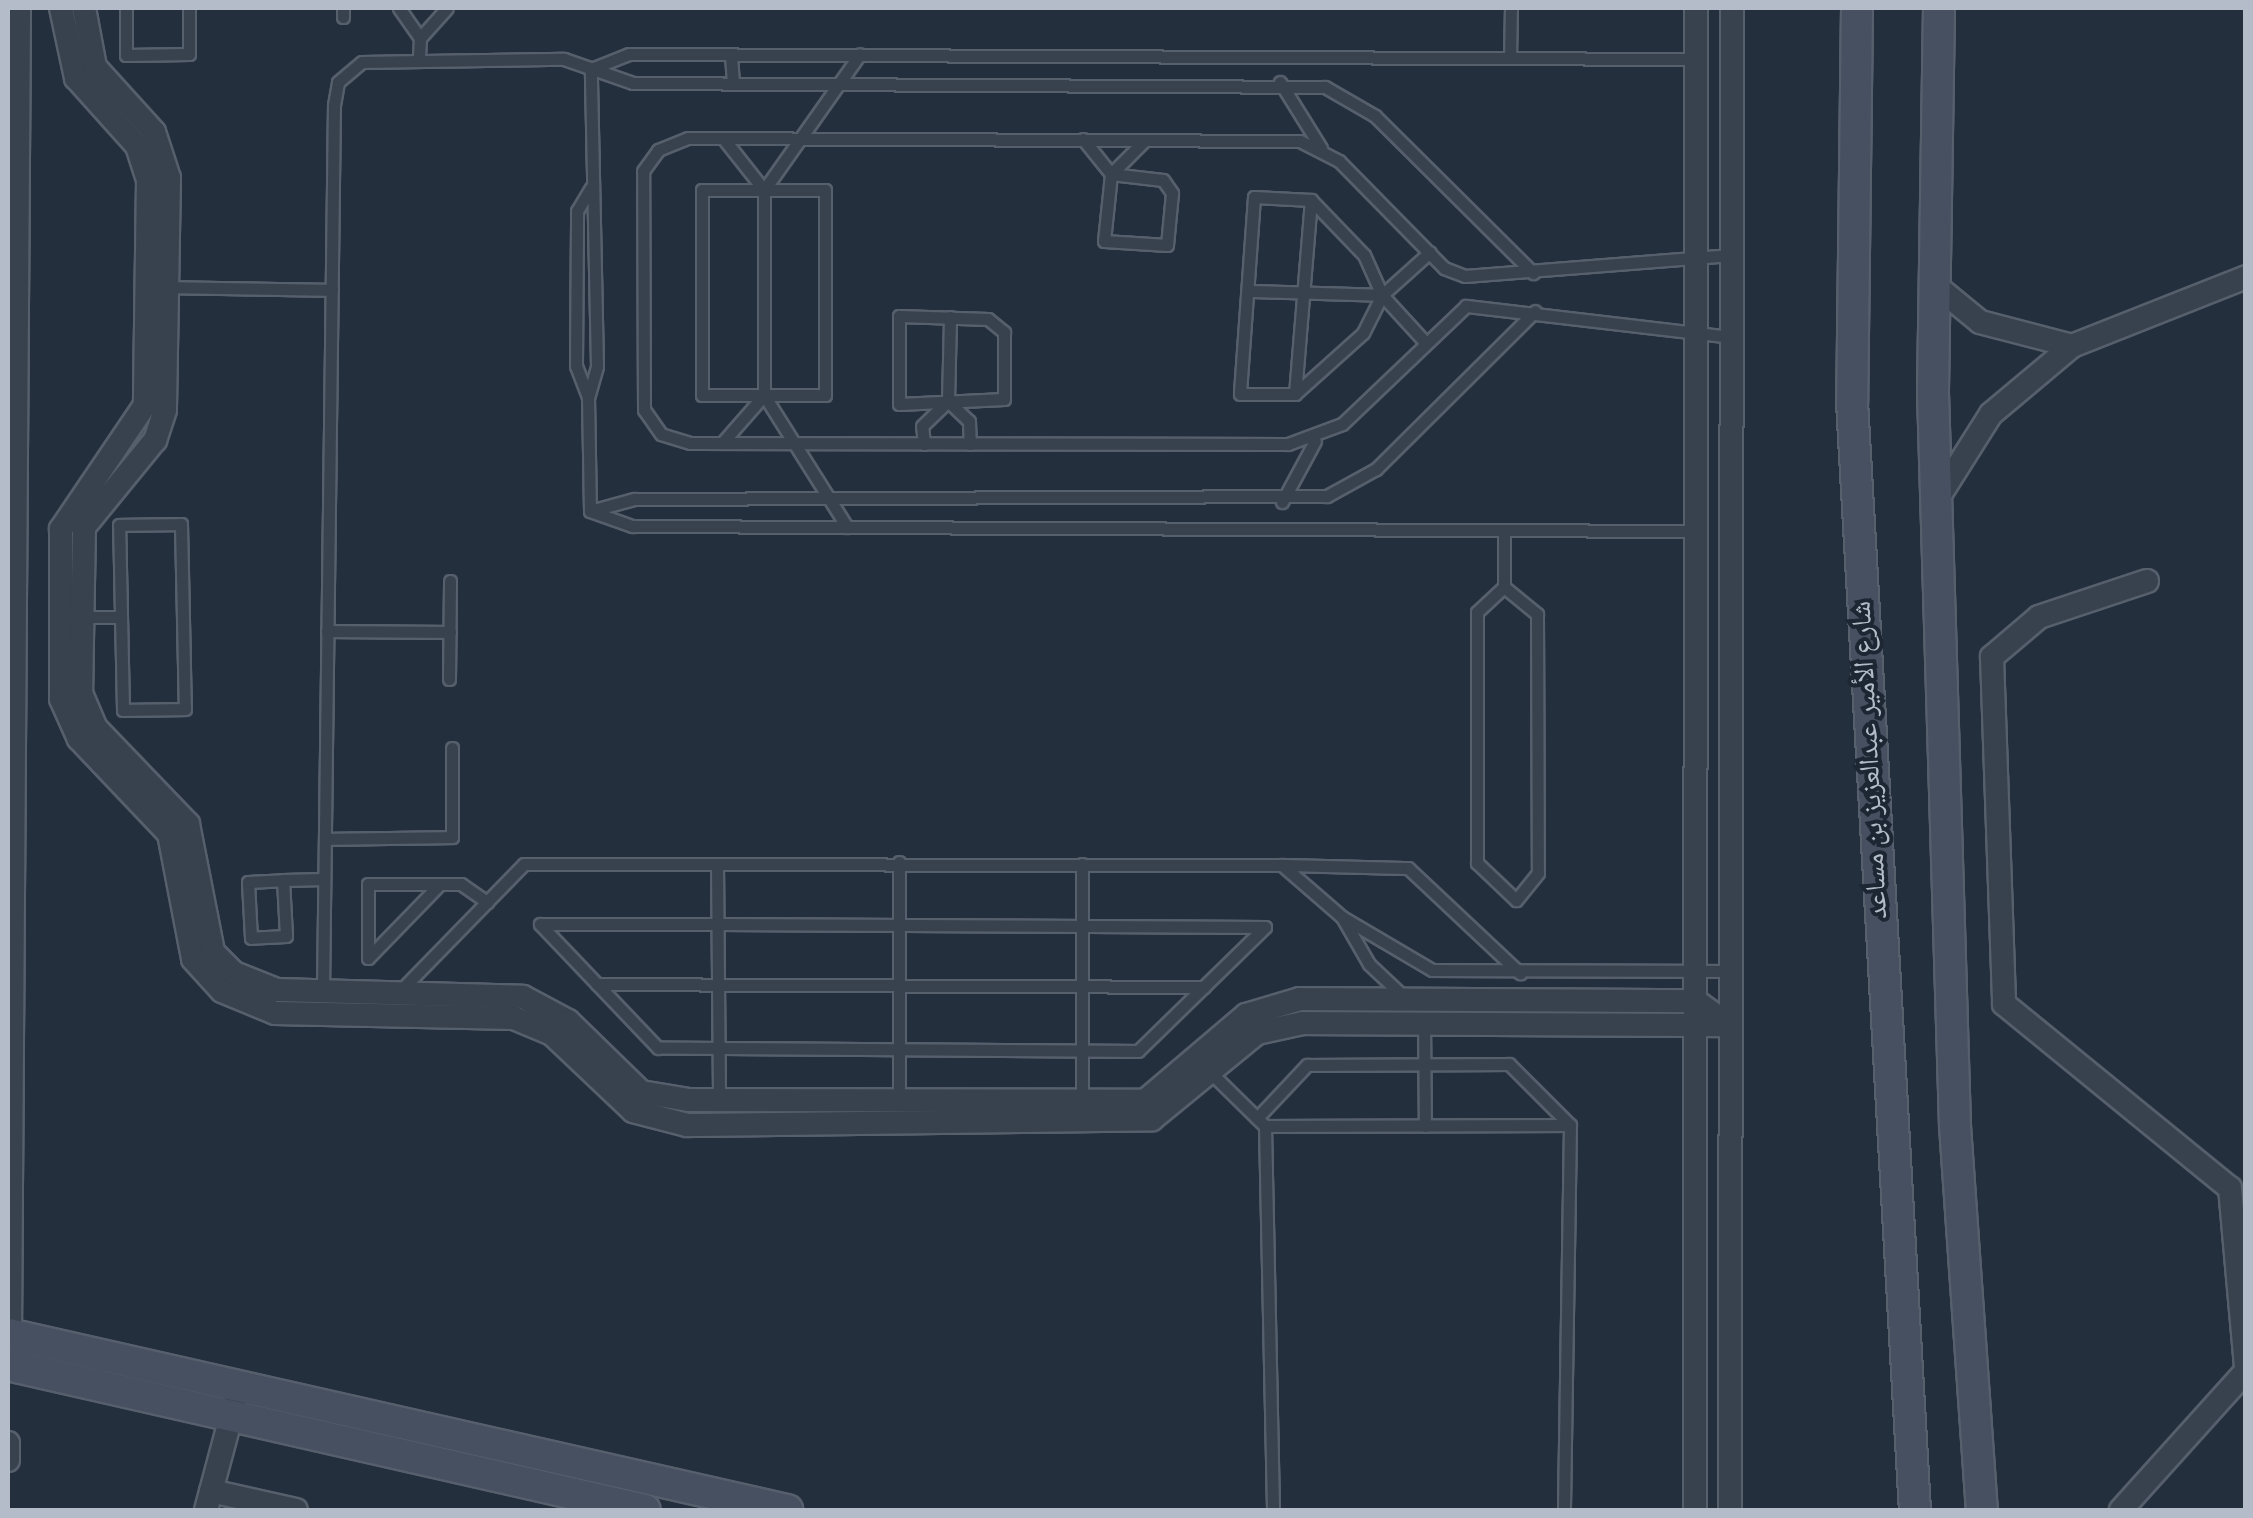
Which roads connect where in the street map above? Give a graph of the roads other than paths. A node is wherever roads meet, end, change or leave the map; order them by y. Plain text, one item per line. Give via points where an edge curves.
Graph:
1 (19, 8) edge
2 (61, 8) edge
3 (84, 8) edge
4 (126, 8) edge
5 (189, 8) edge
6 (399, 8) edge
7 (447, 8) edge
8 (1510, 8) edge
9 (1696, 8) edge
10 (1732, 8) edge
11 (1857, 8) edge
12 (1939, 8) edge
13 (420, 38) junction
14 (731, 54) junction
15 (860, 54) junction
16 (1052, 56) junction
17 (1140, 56) junction
18 (419, 57) junction
19 (1246, 57) junction
20 (1510, 58) junction
21 (1696, 59) junction
22 (591, 69) junction
23 (1052, 82) junction
24 (1142, 82) junction
25 (1246, 82) junction
26 (1280, 82) junction
27 (733, 83) junction
28 (838, 83) junction
29 (724, 138) junction
30 (796, 138) junction
31 (1083, 140) junction
32 (1144, 140) junction
33 (1320, 148) junction
34 (1111, 174) junction
35 (591, 188) junction
36 (764, 190) junction
37 (1311, 200) junction
38 (1430, 252) junction
39 (1697, 254) junction
40 (1731, 256) junction
41 (1533, 272) junction
42 (2246, 278) edge
43 (1934, 285) junction
44 (157, 286) junction
45 (332, 290) junction
46 (1248, 291) junction
47 (1303, 292) junction
48 (1382, 295) junction
49 (1534, 312) junction
50 (950, 317) junction
51 (1731, 337) junction
52 (1696, 338) junction
53 (1424, 341) junction
54 (2072, 346) junction
55 (1295, 394) junction
56 (764, 395) junction
57 (588, 398) junction
58 (948, 401) junction
59 (1315, 442) junction
60 (722, 444) junction
61 (794, 444) junction
62 (924, 444) junction
63 (970, 444) junction
64 (733, 500) junction
65 (830, 500) junction
66 (1073, 501) junction
67 (1148, 501) junction
68 (1936, 501) junction
69 (1258, 502) junction
70 (1282, 502) junction
71 (590, 511) junction
72 (734, 526) junction
73 (847, 527) junction
74 (1075, 528) junction
75 (1149, 528) junction
76 (1257, 529) junction
77 (1504, 530) junction
78 (1696, 531) junction
79 (450, 581) dead end
80 (2147, 581) dead end
81 (1504, 586) junction
82 (70, 617) junction
83 (121, 617) junction
84 (328, 631) junction
85 (450, 632) junction
86 (449, 679) dead end
87 (452, 748) dead end
88 (325, 838) junction
89 (899, 862) junction
90 (718, 864) junction
91 (1082, 864) junction
92 (1282, 864) junction
93 (324, 879) junction
94 (283, 880) junction
95 (440, 884) junction
96 (487, 902) junction
97 (1342, 917) junction
98 (718, 924) junction
99 (900, 926) junction
100 (1082, 926) junction
101 (1729, 971) junction
102 (1697, 972) junction
103 (1520, 974) junction
104 (899, 979) junction
105 (598, 984) junction
106 (718, 984) junction
107 (1082, 984) junction
108 (1204, 987) junction
109 (399, 992) junction
110 (1696, 1001) junction
111 (323, 1003) junction
112 (1418, 1007) junction
113 (1728, 1025) junction
114 (1697, 1027) junction
115 (899, 1047) junction
116 (718, 1048) junction
117 (1082, 1050) junction
118 (1424, 1065) junction
119 (1204, 1066) junction
120 (719, 1100) junction
121 (1082, 1104) junction
122 (899, 1113) junction
123 (1261, 1122) junction
124 (719, 1124) junction
125 (1570, 1125) junction
126 (1425, 1126) junction
127 (8, 1345) edge
128 (2246, 1369) edge
129 (235, 1401) junction
130 (1975, 1415) junction
131 (8, 1444) edge
132 (8, 1460) edge
133 (209, 1501) edge
134 (296, 1510) edge
135 (645, 1510) edge
136 (787, 1510) edge
137 (1273, 1510) edge
138 (1564, 1510) edge
139 (1695, 1510) edge
140 (1730, 1510) edge
141 (1916, 1510) edge
142 (1982, 1510) edge
143 (1992, 1510) edge
144 (2121, 1510) edge

1 - 127 street
2 - 44 street via 76,78 145,159
3 - 44 street via 95,67 163,152
4 - 5 lane via 126,55 190,54
6 - 13 lane
7 - 13 lane
8 - 20 lane
9 - 21 street
10 - 40 street
11 - 141 street, شارع الأمير عبدالعزيز بن مساعد via 1852,402
12 - 43 street
13 - 18 lane
14 - 15 lane
14 - 22 lane via 629,54
14 - 27 lane
15 - 16 lane
15 - 28 lane
16 - 17 lane
16 - 23 lane
17 - 19 lane
17 - 24 lane
18 - 22 lane via 564,58
18 - 45 lane via 362,62 338,82
19 - 20 lane
19 - 25 lane
20 - 21 lane
21 - 39 street
22 - 27 lane via 633,83
22 - 35 lane
23 - 24 lane
23 - 28 lane
24 - 25 lane
25 - 26 lane
26 - 33 lane
26 - 41 lane via 1348,96
27 - 28 lane
28 - 30 lane
29 - 30 lane
29 - 36 lane
29 - 60 lane via 671,142 648,160 642,185 644,410 671,440
30 - 31 lane
30 - 36 lane
31 - 32 lane
31 - 34 lane
32 - 33 lane
32 - 34 lane
33 - 38 lane
34 - 34 lane via 1104,241 1168,246 1172,194 1164,180
35 - 57 lane via 597,366
35 - 57 lane via 577,210 576,366
36 - 56 lane
36 - 56 lane via 825,190 825,394
36 - 56 lane via 702,190 702,395
37 - 46 lane via 1254,197
37 - 47 lane
37 - 48 lane via 1364,256
38 - 41 lane via 1465,276
38 - 48 lane
39 - 40 lane
39 - 41 lane
39 - 52 street
40 - 51 street
42 - 54 street
43 - 54 street via 1980,322
43 - 68 street
44 - 45 lane
44 - 82 street via 145,405 130,439 66,514
45 - 84 lane
46 - 47 lane
46 - 55 lane via 1240,394
47 - 48 lane
47 - 55 lane
48 - 53 lane
48 - 55 lane via 1364,333
49 - 52 lane
49 - 53 lane via 1466,306
49 - 70 lane via 1356,485
50 - 58 lane
50 - 58 lane via 988,319 1004,332 1004,400
50 - 58 lane via 899,316 899,404
51 - 52 lane
51 - 101 street
52 - 78 street
53 - 59 lane
54 - 68 street via 1991,414
56 - 60 lane
56 - 61 lane
57 - 71 lane
58 - 62 lane via 922,426
58 - 63 lane via 969,421
59 - 63 lane
59 - 70 lane
60 - 61 lane
61 - 62 lane
61 - 65 lane
62 - 63 lane
64 - 65 lane
64 - 71 lane via 634,499
64 - 72 lane
65 - 66 lane
65 - 73 lane
66 - 67 lane
66 - 74 lane
67 - 69 lane
67 - 75 lane
68 - 130 street via 1955,1126
69 - 70 lane
69 - 76 lane
71 - 72 lane via 632,526
72 - 73 lane
73 - 74 lane
74 - 75 lane
75 - 76 lane
76 - 77 lane
77 - 78 lane
77 - 81 lane
78 - 102 street
79 - 85 lane
80 - 128 street via 2039,617 1992,657 2004,1004 2230,1188
81 - 81 lane via 1477,612 1477,863 1516,900 1538,872 1537,614
82 - 83 lane
82 - 111 street via 66,716 178,851 186,929 205,977 275,1013
83 - 83 lane via 123,710 185,709 181,524 119,525
84 - 85 lane
84 - 88 lane
85 - 86 lane
87 - 88 lane via 452,836
88 - 93 lane
89 - 90 lane
89 - 91 lane
89 - 99 lane
90 - 96 lane via 524,864
90 - 98 lane
91 - 92 lane
91 - 100 lane
92 - 97 lane
92 - 103 lane via 1408,868
93 - 94 lane
93 - 111 lane
94 - 94 lane via 248,882 251,938 286,936
95 - 95 lane via 368,884 368,958 428,896
95 - 96 lane via 461,884
96 - 109 lane
97 - 103 lane via 1432,970
97 - 112 lane via 1369,964
98 - 99 lane
98 - 105 lane via 540,924
98 - 106 lane
99 - 100 lane
99 - 104 lane
100 - 107 lane
100 - 108 lane via 1264,928
101 - 102 lane
101 - 113 street
102 - 103 lane
102 - 110 street
104 - 106 lane
104 - 107 lane
104 - 115 lane
105 - 106 lane
105 - 116 lane via 658,1048
106 - 116 lane
107 - 108 lane
107 - 117 lane
108 - 117 lane via 1138,1051
109 - 111 street
109 - 120 street via 523,997 568,1021 641,1092
110 - 112 street
110 - 113 street
110 - 114 street
111 - 124 street via 514,1018 552,1034 633,1111
112 - 114 street
112 - 118 lane
112 - 119 street via 1275,1026
113 - 114 street
113 - 140 street
114 - 139 street
115 - 116 lane
115 - 117 lane
115 - 122 lane
116 - 120 lane
117 - 121 lane
118 - 123 lane via 1308,1065
118 - 125 lane via 1509,1064
118 - 126 lane
119 - 121 street via 1145,1100
119 - 122 street via 1152,1119
119 - 123 lane
120 - 122 street
120 - 124 lane
121 - 122 street
122 - 124 street
123 - 126 lane
123 - 137 lane
125 - 126 lane
125 - 138 lane
127 - 129 street
128 - 144 street
129 - 133 street
129 - 135 street
129 - 136 street
130 - 142 street
130 - 143 street
131 - 132 street
133 - 134 street

